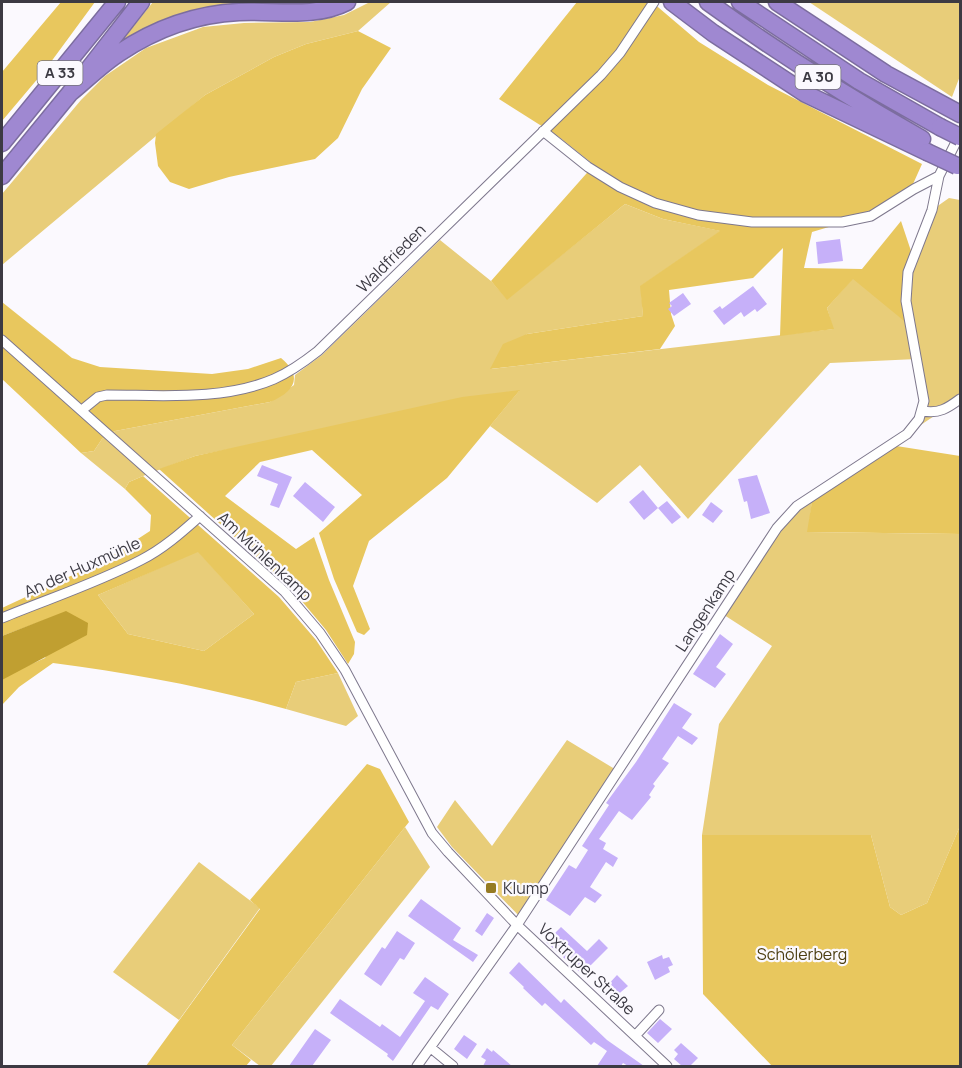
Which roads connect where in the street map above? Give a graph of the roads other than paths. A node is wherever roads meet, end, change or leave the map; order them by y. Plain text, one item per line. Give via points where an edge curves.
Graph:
1 (117, 2) edge
2 (141, 2) edge
3 (347, 2) edge
4 (654, 2) edge
5 (672, 2) edge
6 (708, 2) edge
7 (740, 2) edge
8 (777, 2) edge
9 (70, 93) junction
10 (954, 111) edge
11 (543, 132) junction
12 (960, 133) edge
13 (960, 137) edge
14 (2, 143) edge
15 (930, 148) junction
16 (959, 164) edge
17 (2, 176) edge
18 (939, 176) junction
19 (2, 340) edge
20 (960, 399) edge
21 (82, 410) junction
22 (923, 411) junction
23 (200, 516) junction
24 (2, 618) edge
25 (517, 925) junction
26 (659, 1010) dead end
27 (635, 1036) junction
28 (431, 1048) junction
29 (417, 1066) edge
30 (453, 1066) edge
31 (667, 1066) edge

1 - 14 highway, A 33
2 - 9 highway, A 33
3 - 9 highway via 313,12 239,12 198,17 157,31 118,53
4 - 11 street, Waldfrieden via 620,53
5 - 15 highway via 806,94
6 - 15 highway, A 30 via 778,52
7 - 13 highway, A 30, bridge via 859,81
8 - 10 highway via 886,74
9 - 17 highway, A 33
11 - 18 street via 588,167 655,203 698,215 752,222 842,222 871,216
11 - 21 street, Waldfrieden via 318,351 295,368 273,379 224,392 107,395
12 - 18 street
15 - 16 highway, A 30
18 - 22 street via 932,210 908,272 906,301
19 - 21 street, Am Mühlenkamp
20 - 22 street via 939,412
21 - 23 street, Am Mühlenkamp
22 - 25 street, Langenkamp via 907,434 797,506 777,528
23 - 24 street, An der Huxmühle via 143,559
23 - 25 street, Am Mühlenkamp via 285,592 320,633 345,670 432,833
25 - 27 street, Voxtruper Straße
25 - 28 street, Langenkamp
26 - 27 street, Voxtruper Straße
27 - 31 street, Voxtruper Straße
28 - 29 street, Langenkamp
28 - 30 street

